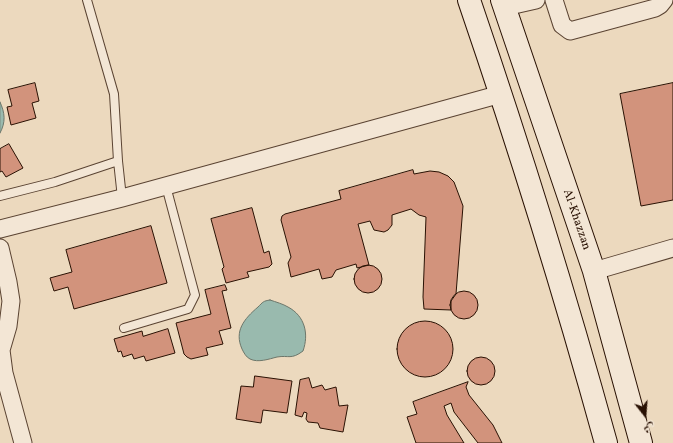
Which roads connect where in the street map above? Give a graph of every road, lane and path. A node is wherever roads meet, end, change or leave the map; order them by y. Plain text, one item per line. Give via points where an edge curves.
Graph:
1 (87, 0) edge
2 (469, 0) edge
3 (536, 0) edge
4 (554, 0) edge
5 (664, 0) edge
6 (503, 4) edge
7 (501, 94) junction
8 (118, 161) junction
9 (166, 186) junction
10 (0, 196) edge
11 (122, 198) junction
12 (0, 229) edge
13 (0, 248) edge
14 (673, 248) edge
15 (594, 271) junction
16 (124, 328) dead end
17 (23, 443) edge
18 (606, 443) edge
19 (641, 443) edge

1 - 8 lane via 114,94
2 - 7 main road
3 - 6 street
4 - 5 street via 562,25 570,31 655,8
6 - 15 main road, Al-Khazzan
7 - 9 street
7 - 18 main road
8 - 10 lane via 55,182
8 - 11 lane
9 - 11 street
9 - 16 lane via 195,295 188,309
11 - 12 street
13 - 17 street via 11,300 8,326 1,350 4,373
14 - 15 street
15 - 19 main road, Al-Khazzan

